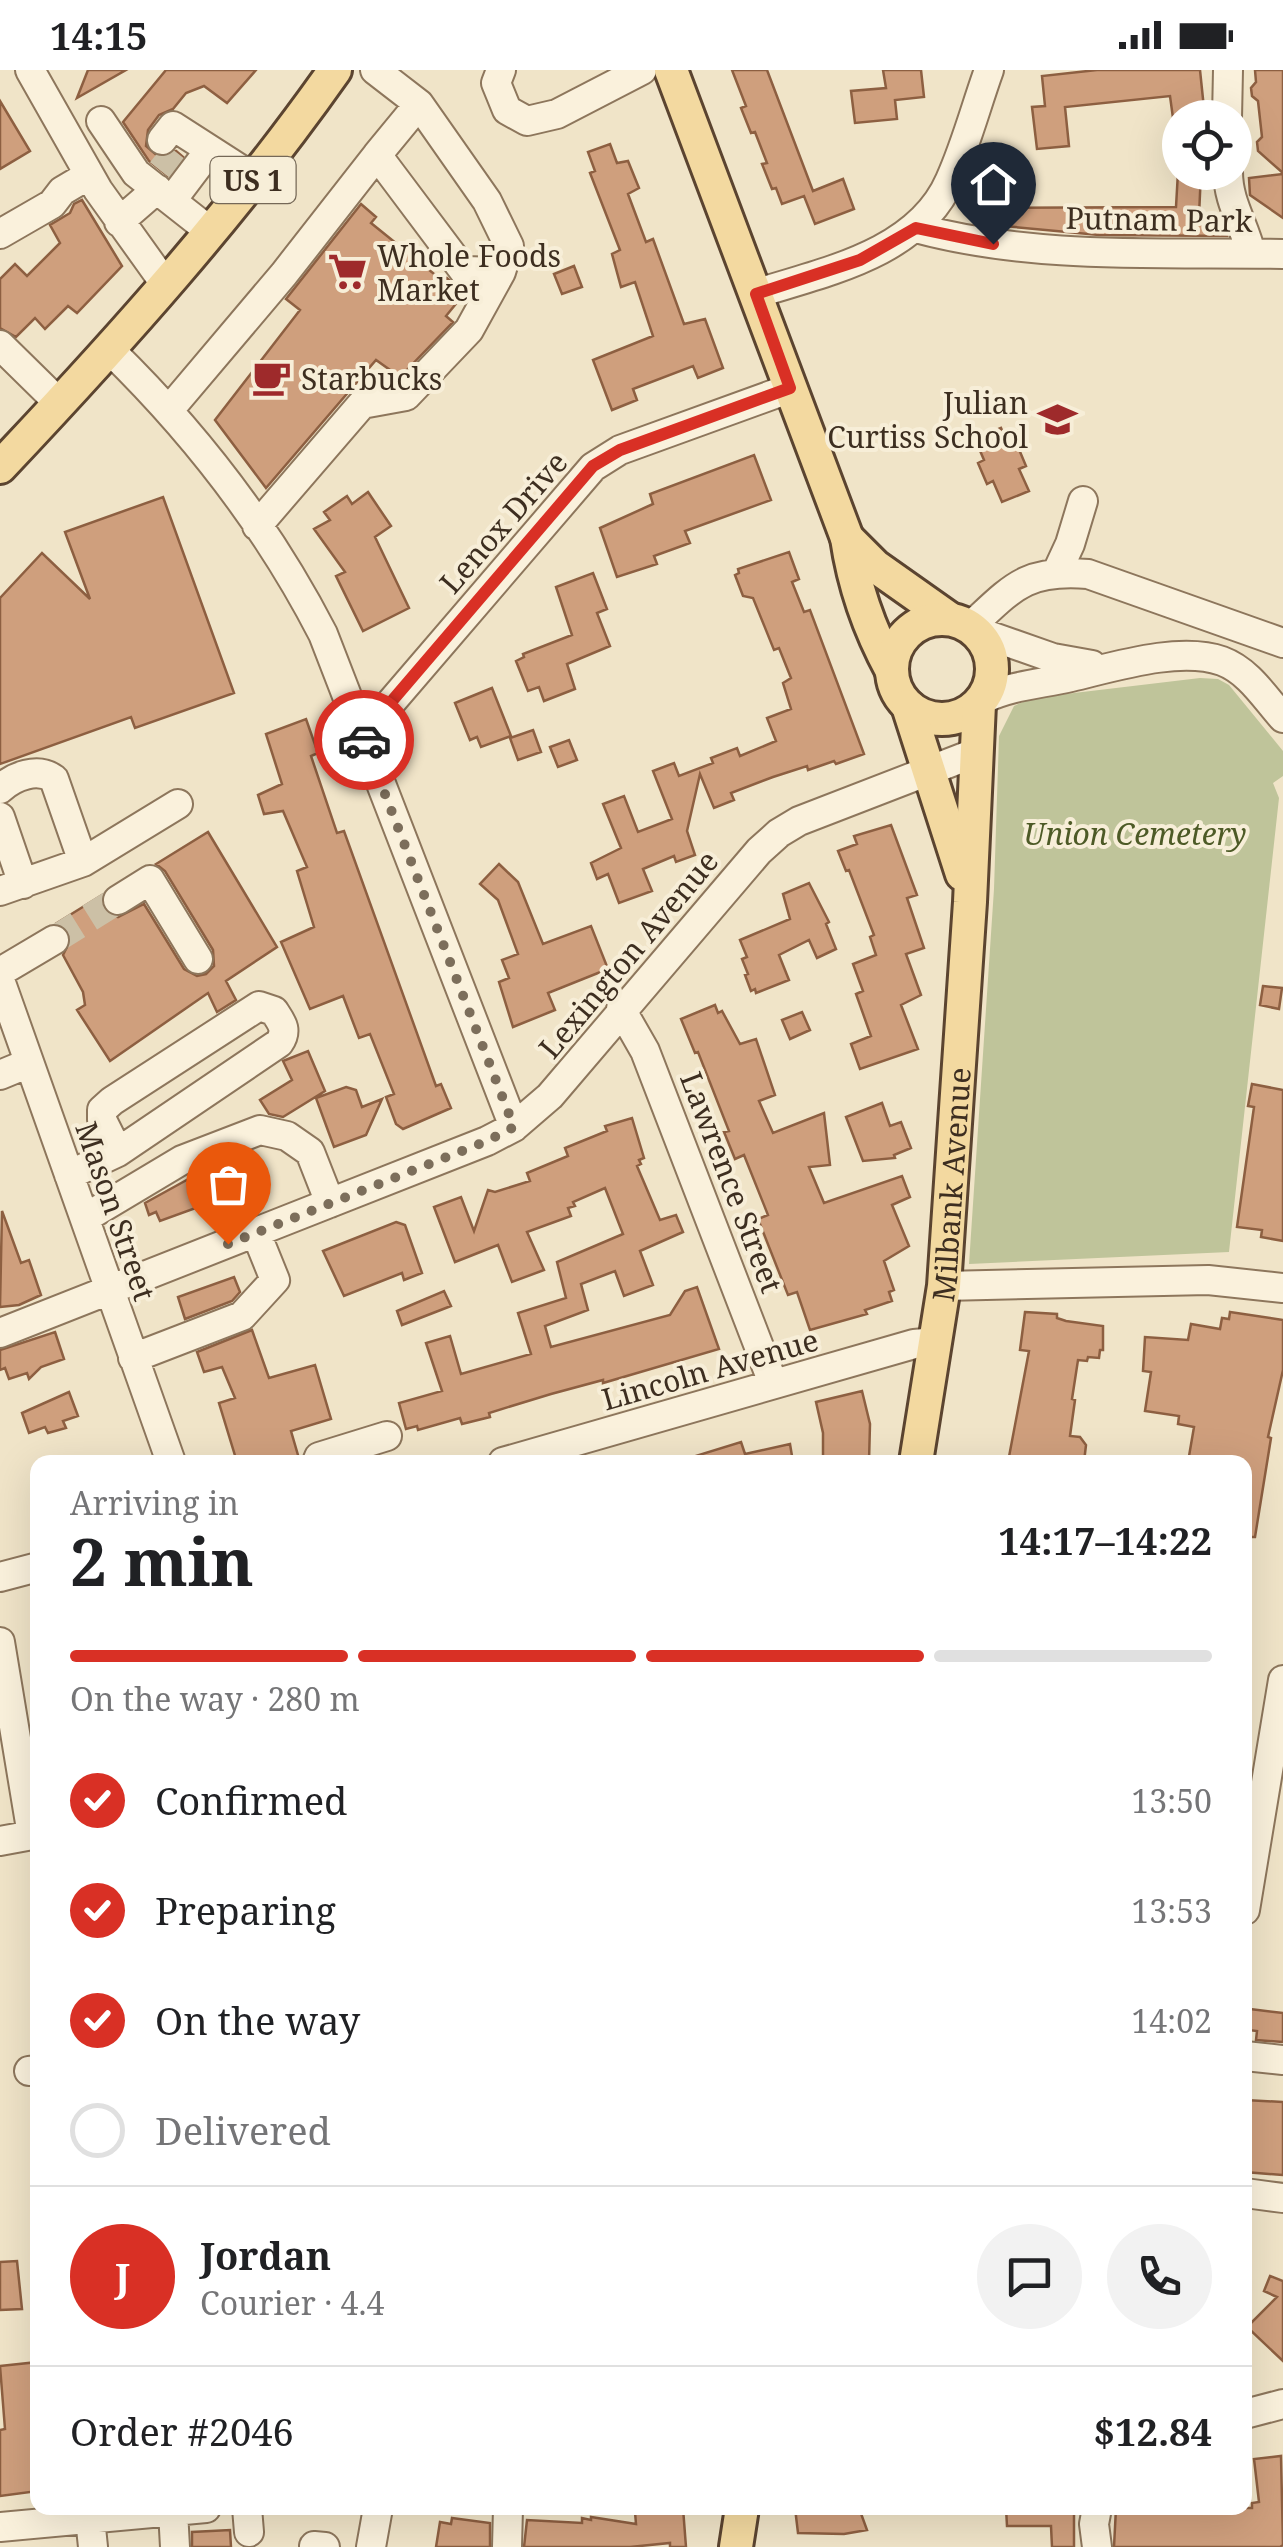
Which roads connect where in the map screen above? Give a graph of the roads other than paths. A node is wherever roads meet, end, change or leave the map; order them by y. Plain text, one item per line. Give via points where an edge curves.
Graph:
1 (30, 70) edge
2 (334, 70) edge
3 (374, 70) edge
4 (501, 70) edge
5 (642, 70) edge
6 (672, 70) edge
7 (988, 70) edge
8 (1228, 70) edge
9 (1227, 100) edge
10 (419, 104) junction
11 (101, 121) dead end
12 (377, 154) junction
13 (166, 166) junction
14 (89, 174) junction
15 (254, 178) junction
16 (1228, 190) edge
17 (119, 222) junction
18 (916, 228) junction
19 (211, 232) junction
20 (0, 234) edge
21 (1250, 253) junction
22 (1283, 254) edge
23 (501, 272) junction
24 (166, 285) junction
25 (756, 294) junction
26 (0, 345) edge
27 (110, 350) junction
28 (790, 388) junction
29 (60, 404) junction
30 (169, 410) junction
31 (0, 466) edge
32 (1083, 501) dead end
33 (257, 526) junction
34 (847, 538) junction
35 (1058, 572) junction
36 (965, 626) junction
37 (1283, 644) edge
38 (1103, 666) junction
39 (892, 672) junction
40 (981, 702) junction
41 (908, 706) junction
42 (1283, 718) edge
43 (362, 736) junction
44 (975, 753) junction
45 (930, 770) junction
46 (0, 789) edge
47 (178, 804) dead end
48 (0, 817) edge
49 (83, 862) junction
50 (12, 888) edge
51 (118, 900) tunnel mouth
52 (970, 902) junction
53 (54, 940) tunnel mouth
54 (198, 959) dead end
55 (2, 987) edge
56 (621, 1009) junction
57 (30, 1063) junction
58 (0, 1074) edge
59 (514, 1127) junction
60 (118, 1152) junction
61 (69, 1174) junction
62 (330, 1203) junction
63 (85, 1218) junction
64 (256, 1233) junction
65 (944, 1286) junction
66 (1283, 1288) edge
67 (110, 1291) junction
68 (0, 1333) edge
69 (936, 1342) junction
70 (134, 1358) junction
71 (773, 1384) junction
72 (387, 1436) dead end
73 (169, 1455) edge
74 (325, 1455) edge
75 (527, 1455) edge
76 (917, 1455) edge
77 (30, 1569) edge
78 (0, 1577) edge
79 (0, 1642) edge
80 (1283, 1680) edge
81 (30, 1807) edge
82 (30, 1836) edge
83 (0, 1841) edge
84 (1252, 1868) edge
85 (1252, 2057) edge
86 (1283, 2060) edge
87 (1252, 2194) edge
88 (1283, 2198) edge
89 (1283, 2404) edge
90 (1252, 2412) edge
91 (117, 2515) edge
92 (165, 2515) edge
93 (377, 2515) edge
94 (508, 2515) edge
95 (741, 2515) edge
96 (1096, 2515) edge
97 (90, 2518) junction
98 (0, 2527) edge
99 (314, 2546) edge
100 (93, 2547) edge
101 (175, 2547) edge
102 (326, 2547) edge
103 (371, 2547) edge
104 (508, 2547) edge
105 (736, 2547) edge
106 (1098, 2547) edge

1 - 14 street
2 - 15 main road, US 1
3 - 10 street
4 - 5 street via 496,83 507,110 527,121 557,114
6 - 25 main road
7 - 18 street via 949,184
8 - 9 street
10 - 12 street
10 - 23 street via 510,246
11 - 13 street
12 - 23 street via 464,271
12 - 30 street
13 - 15 street
13 - 17 street
13 - 19 street
14 - 17 street
14 - 20 street
15 - 19 main road, US 1
16 - 21 street
17 - 24 street
18 - 21 street, Putnam Park via 1024,249
18 - 25 street via 860,260
19 - 24 main road, US 1
21 - 22 street, Putnam Park
23 - 33 street via 469,330 406,396 362,404
24 - 27 main road, US 1
25 - 28 main road
26 - 29 street
27 - 29 main road, US 1
27 - 30 street
28 - 34 main road
28 - 43 street, Lenox Drive via 593,466
29 - 31 main road, US 1
30 - 33 street
32 - 35 street
33 - 43 street via 317,622
34 - 36 main road via 875,566
34 - 39 main road via 853,580
35 - 36 street via 1033,576
35 - 37 street via 1088,574
36 - 38 street via 1053,658
36 - 39 main road via 922,622 893,656
36 - 40 main road via 986,643 993,666
38 - 40 street via 1019,685
38 - 42 street via 1186,656 1223,662 1243,672
39 - 41 main road
40 - 41 main road via 949,719 932,719
40 - 44 main road, Milbank Avenue
41 - 45 main road, Milbank Avenue
43 - 59 street
44 - 45 street, Lexington Avenue
44 - 52 main road, Milbank Avenue
45 - 52 main road, Milbank Avenue
45 - 56 street, Lexington Avenue via 779,833
46 - 49 street via 36,772 54,779
47 - 49 street
48 - 50 street
49 - 50 street
51 - 54 street via 150,880
52 - 65 main road, Milbank Avenue
53 - 55 street
55 - 57 street, Mason Street
56 - 59 street, Lexington Avenue via 536,1112
56 - 71 street, Lawrence Street via 646,1051
57 - 58 street
57 - 61 street, Mason Street
59 - 62 street, Lexington Avenue
60 - 60 street via 279,1044 284,1027 274,1011 258,1006 102,1110
60 - 61 street
61 - 63 street, Mason Street
62 - 63 street via 310,1152 287,1136 260,1130 182,1160
62 - 64 street, Lexington Avenue
63 - 67 street, Mason Street
64 - 67 street, Lexington Avenue
64 - 70 street via 276,1280 242,1316
65 - 66 street via 1208,1280
65 - 69 main road, Milbank Avenue
67 - 68 street, Lexington Avenue
67 - 70 street, Mason Street
69 - 71 street, Lincoln Avenue
69 - 76 main road, Milbank Avenue
70 - 73 street, Mason Street
71 - 75 street, Lincoln Avenue
72 - 74 street
77 - 78 street
79 - 81 street
80 - 84 street
82 - 83 street
85 - 86 street
87 - 88 street
89 - 90 street
91 - 97 street
92 - 101 street
93 - 103 street
94 - 104 street
95 - 105 main road
96 - 106 street
97 - 98 street
97 - 100 street
99 - 102 street

